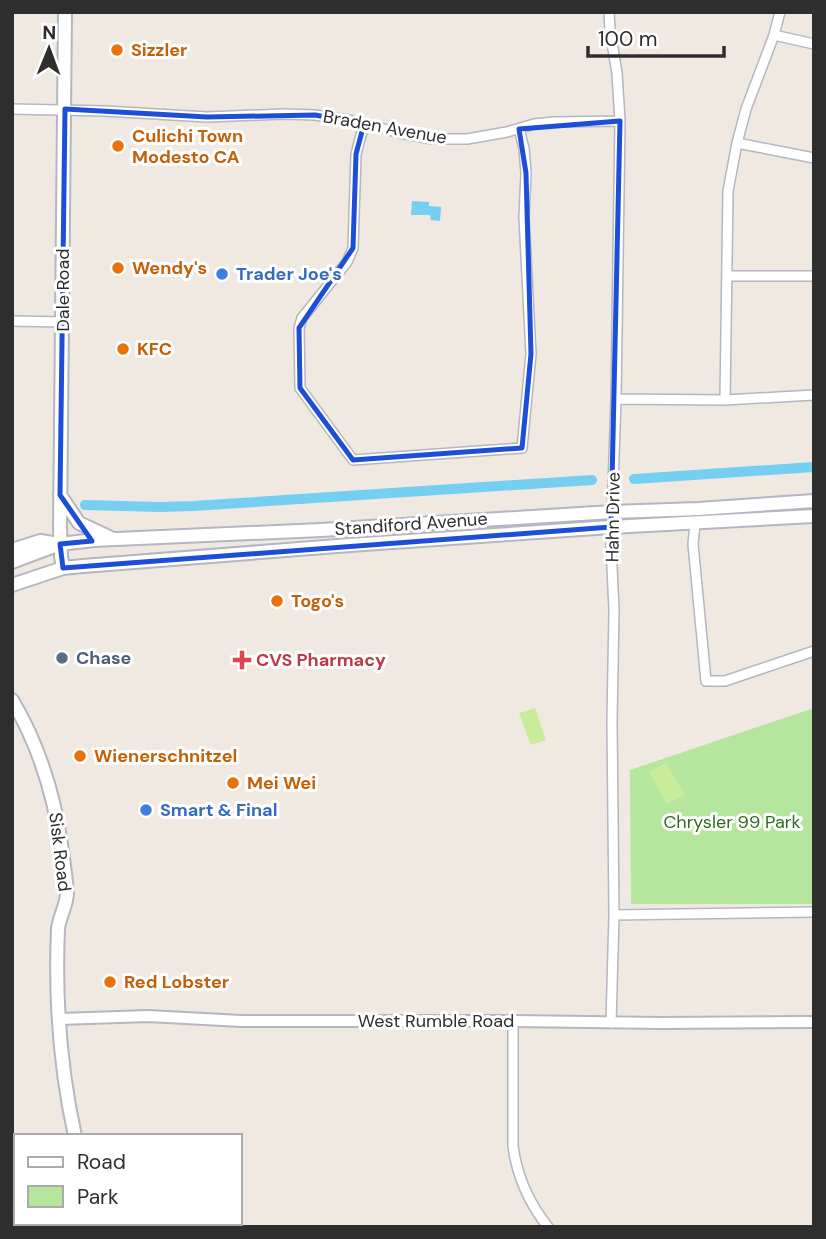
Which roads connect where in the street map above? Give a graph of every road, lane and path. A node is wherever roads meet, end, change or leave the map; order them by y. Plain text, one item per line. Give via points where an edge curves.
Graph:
1 (65, 12) edge
2 (610, 12) edge
3 (780, 12) edge
4 (774, 35) junction
5 (814, 44) edge
6 (12, 109) edge
7 (65, 110) junction
8 (620, 121) junction
9 (364, 124) junction
10 (519, 129) junction
11 (737, 144) junction
12 (814, 158) edge
13 (727, 276) junction
14 (814, 276) edge
15 (12, 321) edge
16 (62, 322) junction
17 (814, 395) edge
18 (617, 399) junction
19 (725, 400) junction
20 (60, 495) junction
21 (814, 501) edge
22 (612, 512) junction
23 (814, 516) edge
24 (695, 524) junction
25 (611, 527) junction
26 (114, 540) junction
27 (60, 544) junction
28 (12, 550) edge
29 (12, 562) edge
30 (63, 568) junction
31 (12, 585) edge
32 (814, 651) edge
33 (12, 700) edge
34 (814, 912) edge
35 (614, 915) junction
36 (59, 1019) junction
37 (513, 1021) junction
38 (814, 1022) edge
39 (611, 1023) junction
40 (75, 1134) edge
41 (548, 1227) edge

1 - 7 main road, Dale Road
2 - 8 street, Hahn Drive
3 - 4 street
4 - 5 street
4 - 11 street
6 - 7 street, Braden Avenue
7 - 9 street, Braden Avenue via 207,117 315,115
7 - 16 main road, Dale Road
8 - 10 street, Braden Avenue via 555,122
8 - 18 street, Hahn Drive
9 - 10 street, Braden Avenue via 432,139 467,139
9 - 10 street via 356,155 353,248 299,328 300,388 353,460 522,448 531,354 526,173
11 - 12 street
11 - 13 street via 728,191
13 - 14 street
13 - 19 street
15 - 16 street
16 - 20 main road, Dale Road
17 - 19 street
18 - 19 street
18 - 22 street, Hahn Drive
20 - 26 main road via 79,523
20 - 27 main road, Dale Road
21 - 22 main road, Standiford Avenue
22 - 25 street, Hahn Drive
22 - 26 main road, Standiford Avenue
23 - 24 main road, Standiford Avenue
24 - 25 main road, Standiford Avenue
24 - 32 street via 706,681 725,681
25 - 30 main road, Standiford Avenue
25 - 35 street, Hahn Drive
26 - 27 main road, Standiford Avenue
27 - 28 main road via 40,541
27 - 29 main road, Standiford Avenue
27 - 30 main road, Dale Road
30 - 31 main road, Standiford Avenue
33 - 36 main road, Sisk Road via 40,755 60,831 67,897 58,926
34 - 35 street
35 - 39 street, Hahn Drive
36 - 37 street, West Rumble Road
36 - 40 main road, Sisk Road
37 - 39 street, West Rumble Road
37 - 41 street via 515,1163 523,1188
38 - 39 street, West Rumble Road

